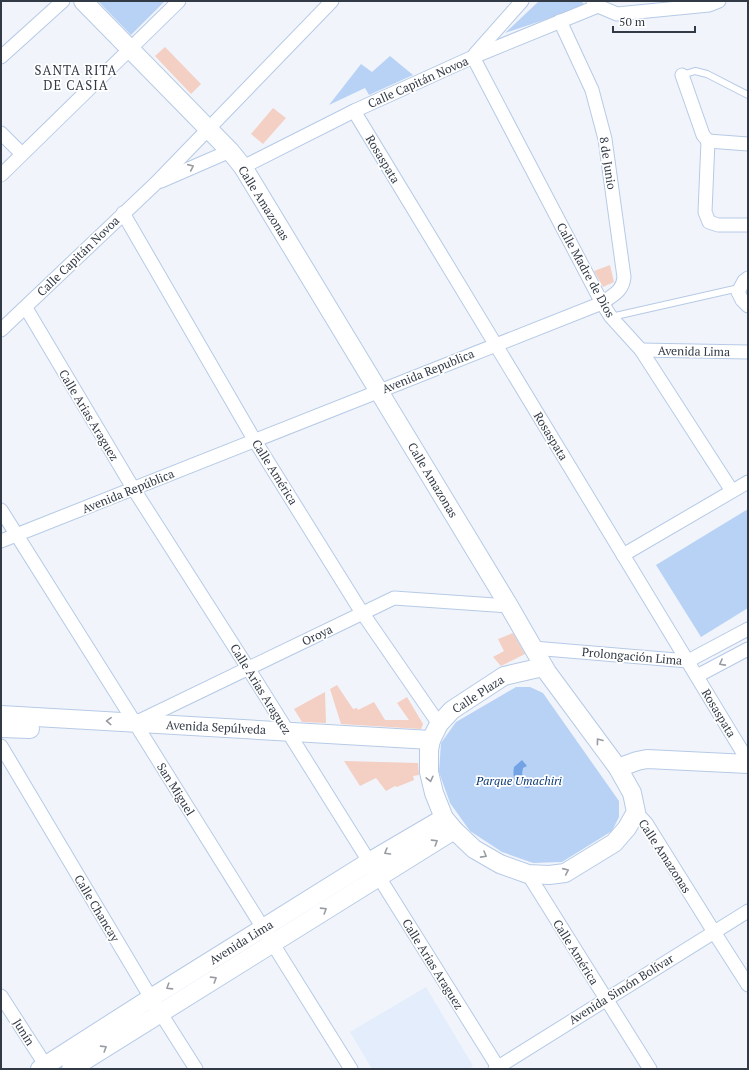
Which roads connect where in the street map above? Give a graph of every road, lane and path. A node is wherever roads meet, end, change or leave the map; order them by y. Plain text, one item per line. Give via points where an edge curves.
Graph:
1 (63, 1) edge
2 (83, 1) edge
3 (179, 1) edge
4 (332, 1) edge
5 (522, 1) edge
6 (719, 1) edge
7 (595, 4) edge
8 (560, 21) junction
9 (130, 49) junction
10 (1, 57) edge
11 (473, 57) junction
12 (682, 75) joint
13 (748, 95) edge
14 (354, 111) junction
15 (208, 129) junction
16 (1, 133) edge
17 (708, 141) junction
18 (748, 144) edge
19 (230, 151) junction
20 (22, 154) junction
21 (243, 167) junction
22 (1, 175) edge
23 (156, 183) junction
24 (123, 213) junction
25 (748, 225) edge
26 (744, 283) edge
27 (602, 302) junction
28 (748, 306) edge
29 (26, 308) junction
30 (611, 317) junction
31 (1, 330) edge
32 (495, 345) junction
33 (641, 350) junction
34 (748, 352) edge
35 (378, 391) junction
36 (255, 441) junction
37 (748, 482) edge
38 (133, 488) junction
39 (732, 491) junction
40 (1, 510) edge
41 (16, 536) junction
42 (1, 541) edge
43 (624, 555) junction
44 (509, 606) junction
45 (362, 613) junction
46 (748, 629) edge
47 (533, 648) junction
48 (748, 649) edge
49 (688, 661) junction
50 (543, 667) junction
51 (248, 668) junction
52 (697, 676) junction
53 (1, 715) edge
54 (439, 724) junction
55 (1, 728) edge
56 (139, 729) junction
57 (291, 737) junction
58 (430, 745) junction
59 (1, 746) edge
60 (748, 763) edge
61 (618, 768) junction
62 (636, 812) junction
63 (449, 824) junction
64 (373, 869) junction
65 (528, 874) junction
66 (748, 911) edge
67 (714, 932) junction
68 (268, 936) junction
69 (748, 985) edge
70 (1, 996) edge
71 (605, 999) junction
72 (156, 1005) junction
73 (44, 1068) edge
74 (497, 1068) edge
75 (71, 1069) edge
76 (196, 1069) edge
77 (351, 1069) edge
78 (650, 1069) edge

1 - 10 street
2 - 9 street, Calle Amazonas
3 - 9 street
4 - 15 street, Calle Capitán Novoa
5 - 11 street
6 - 7 street via 709,5 617,14
7 - 8 street, Calle Capitán Novoa
8 - 11 street, Calle Capitán Novoa
8 - 27 street, 8 de Junio via 592,90 606,139 624,283 618,292
9 - 15 street, Calle Amazonas
9 - 20 street
11 - 14 street, Calle Capitán Novoa
11 - 27 street, Calle Madre de Dios
12 - 13 lane via 695,71 707,74
12 - 17 street via 703,135
14 - 21 street, Calle Capitán Novoa
14 - 32 street, Rosaspata
15 - 19 street, Calle Amazonas
15 - 23 street, Calle Capitán Novoa
16 - 20 street
17 - 18 street
17 - 25 street via 705,212 709,222 718,225
19 - 21 street, Calle Amazonas
23 -> 19 street, Calle Capitán Novoa
20 - 22 street
21 - 35 street, Calle Amazonas
23 - 24 street, Calle Capitán Novoa
24 - 29 street, Calle Capitán Novoa
24 - 36 street, Calle América
26 - 28 street via 738,292
26 - 30 lane
27 - 30 street, Calle Madre de Dios
27 - 32 street, Avenida Republica
29 - 31 street, Calle Capitán Novoa
29 - 38 street, Calle Arias Araguez
30 - 33 street, Calle Madre de Dios
32 - 35 street, Avenida Republica
32 - 43 street, Rosaspata
33 - 34 street, Avenida Lima
33 - 39 street, Calle Madre de Dios
35 - 36 street, Avenida Republica
35 - 44 street, Calle Amazonas
36 - 38 street, Avenida República
36 - 45 street, Calle América
37 - 39 street
38 - 41 street, Avenida República
38 - 51 street, Calle Arias Araguez
39 - 43 street
40 - 41 street, San Miguel
41 - 42 street, Avenida República
41 - 56 street, San Miguel
43 - 49 street, Rosaspata
44 - 45 street, Oroya via 394,598
44 - 47 street, Calle Amazonas
45 - 51 street, Oroya
45 - 54 street, Calle América
46 - 49 street, Prolongación Lima
47 - 49 street, Prolongación Lima
47 - 50 street, Calle Amazonas
48 -> 52 street
49 - 52 street, Rosaspata
50 - 54 street, Calle Plaza via 504,676 452,710
61 -> 50 street, Calle Amazonas
51 - 56 street, Oroya
51 - 57 street, Calle Arias Araguez
52 - 60 street, Rosaspata
56 -> 53 street, Avenida Sepúlveda
54 - 58 street, Calle Plaza
55 - 56 street, Avenida Sepúlveda
56 - 57 street, Avenida Sepúlveda
56 - 68 street, San Miguel
57 - 58 street, Avenida Sepúlveda
57 - 64 street, Calle Arias Araguez
58 -> 63 street, Calle Plaza via 428,772 434,793
59 - 72 street, Calle Chancay
60 - 61 street via 647,759
61 - 62 street, Calle Amazonas via 632,793
65 -> 62 street, Calle Plaza via 550,875 564,872 614,843
62 - 67 street, Calle Amazonas via 646,823
63 - 64 street, Avenida Lima
63 -> 65 street, Calle Plaza via 474,849 500,864
64 - 68 street, Avenida Lima
64 - 74 street, Calle Arias Araguez
65 - 71 street, Calle América
66 - 67 street, Avenida Simón Bolívar
67 - 69 street, Calle Amazonas
67 - 71 street, Avenida Simón Bolívar
68 - 72 street, Avenida Lima
68 - 77 street, San Miguel
70 - 73 street, Junín
71 - 74 street, Avenida Simón Bolívar
71 - 78 street, Calle América
72 - 73 street, Avenida Lima
75 -> 72 street, Avenida Lima
72 - 76 street, Calle Chancay

